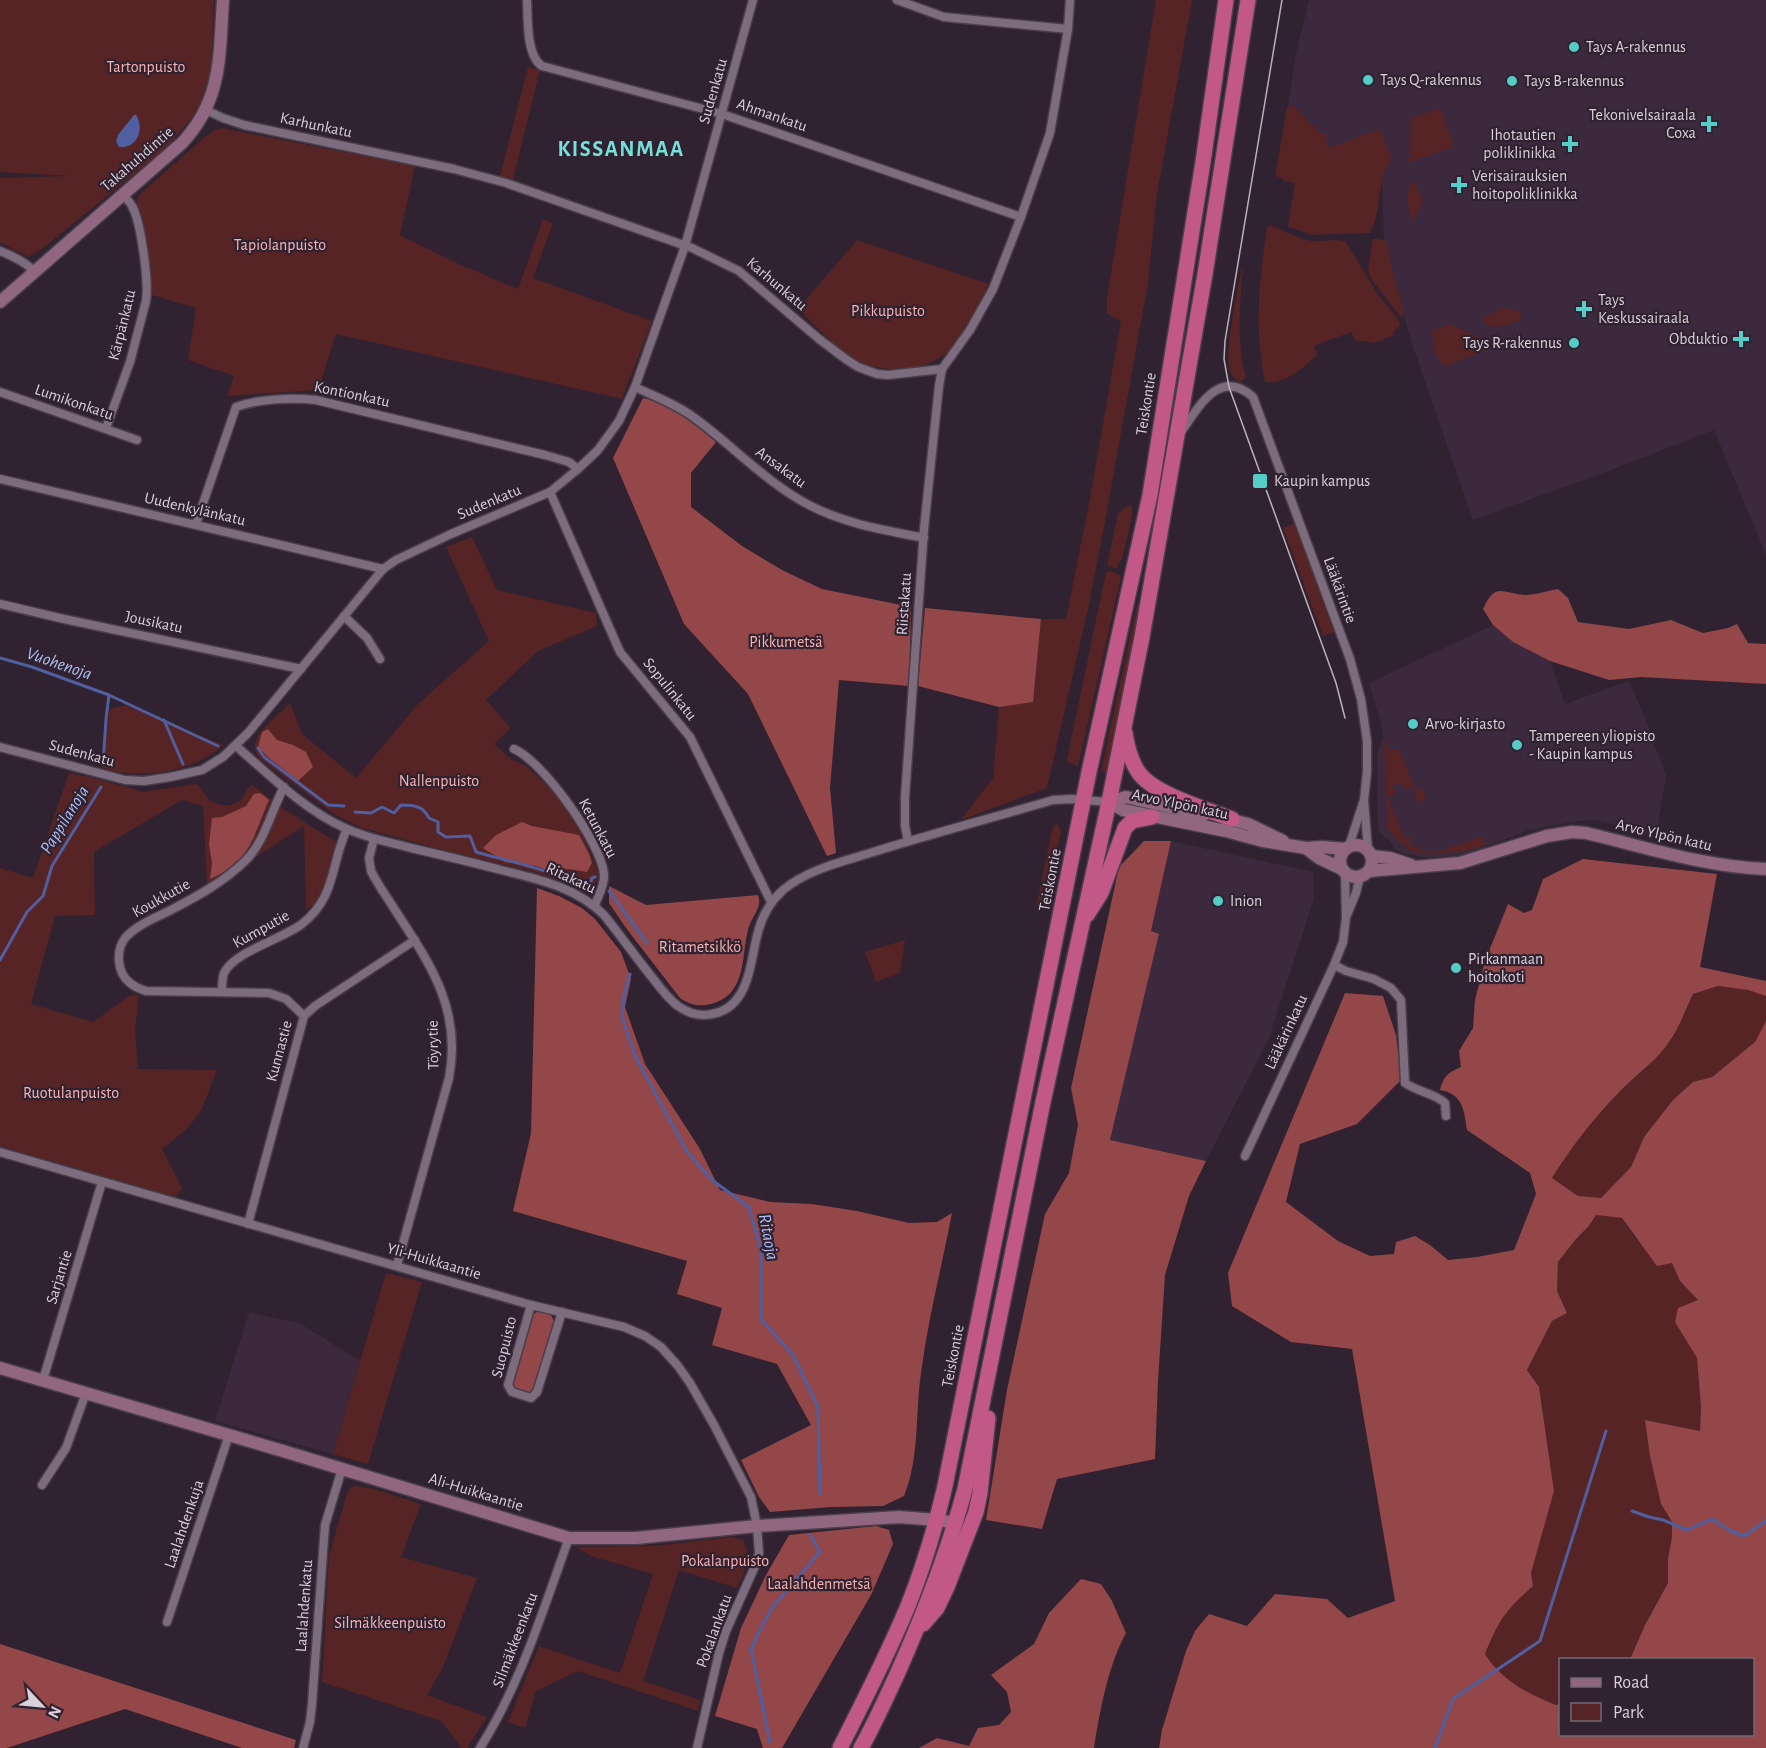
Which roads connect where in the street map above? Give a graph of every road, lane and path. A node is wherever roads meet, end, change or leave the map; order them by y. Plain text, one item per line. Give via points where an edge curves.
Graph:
1 (223, 0) edge
2 (527, 0) edge
3 (753, 0) edge
4 (897, 0) edge
5 (1070, 0) edge
6 (1226, 0) edge
7 (1248, 0) edge
8 (1068, 29) junction
9 (206, 110) junction
10 (722, 114) junction
11 (123, 195) junction
12 (1021, 217) junction
13 (685, 246) junction
14 (0, 251) edge
15 (34, 271) junction
16 (0, 302) edge
17 (942, 369) junction
18 (635, 387) junction
19 (0, 392) edge
20 (106, 428) junction
21 (1177, 437) junction
22 (138, 440) dead end
23 (578, 469) junction
24 (0, 479) edge
25 (550, 492) junction
26 (196, 524) junction
27 (924, 538) junction
28 (384, 569) junction
29 (0, 604) edge
30 (344, 616) junction
31 (380, 659) dead end
32 (301, 669) junction
33 (1124, 727) junction
34 (236, 746) junction
35 (0, 747) edge
36 (514, 749) dead end
37 (284, 788) junction
38 (1084, 800) junction
39 (1364, 800) junction
40 (1108, 802) junction
41 (1152, 817) junction
42 (1232, 819) junction
43 (347, 829) junction
44 (374, 839) junction
45 (908, 841) junction
46 (1290, 844) junction
47 (1306, 848) junction
48 (1347, 848) junction
49 (1370, 853) junction
50 (1414, 866) junction
51 (1766, 869) edge
52 (1343, 871) junction
53 (1364, 874) junction
54 (771, 903) junction
55 (595, 905) junction
56 (1346, 918) junction
57 (1082, 922) junction
58 (415, 940) junction
59 (1334, 965) junction
60 (222, 991) junction
61 (304, 1016) junction
62 (1446, 1116) dead end
63 (0, 1152) edge
64 (1245, 1156) dead end
65 (102, 1182) junction
66 (248, 1224) junction
67 (397, 1265) junction
68 (531, 1305) junction
69 (562, 1312) junction
70 (0, 1368) edge
71 (43, 1380) junction
72 (86, 1393) junction
73 (983, 1401) junction
74 (230, 1435) junction
75 (342, 1469) junction
76 (42, 1485) dead end
77 (937, 1520) junction
78 (956, 1523) junction
79 (757, 1526) junction
80 (569, 1538) junction
81 (167, 1622) dead end
82 (916, 1632) junction
83 (303, 1748) edge
84 (480, 1748) edge
85 (697, 1748) edge
86 (840, 1748) edge
87 (861, 1748) edge

1 - 9 street, Takahuhdintie via 216,82
2 - 10 street, Ahmankatu via 531,51 542,66
3 - 10 street, Sudenkatu
4 - 8 street via 944,17
5 - 8 street
6 - 38 highway, Teiskontie via 1150,495
7 - 21 highway
8 - 12 street via 1050,132
9 - 11 street, Takahuhdintie via 182,143
9 - 13 street, Karhunkatu via 244,125 506,183
10 - 12 street, Ahmankatu
10 - 13 street, Sudenkatu
11 - 15 street, Takahuhdintie
11 - 20 street, Kärpänkatu via 136,219 148,291 130,362
12 - 17 street via 993,289
13 - 17 street, Karhunkatu via 739,271 858,367 888,375
13 - 18 street, Sudenkatu
14 - 15 street
15 - 16 street, Takahuhdintie
17 - 27 street, Riistakatu
18 - 23 street, Sudenkatu via 619,421
18 - 27 street, Ansakatu via 695,418 781,488 808,505 861,525
19 - 20 street, Lumikonkatu
20 - 22 street, Lumikonkatu
21 - 33 highway
21 - 39 street, Lääkärintie via 1216,390 1233,385 1253,397 1350,659 1361,699 1368,756
23 - 25 street, Sudenkatu
23 - 26 street, Kontionkatu via 545,455 316,400 247,404 236,407
24 - 26 street, Uudenkylänkatu
25 - 28 street, Sudenkatu via 451,534
25 - 54 street, Sopulinkatu via 620,652 690,737
26 - 28 street, Uudenkylänkatu
27 - 45 street, Riistakatu via 905,799
28 - 30 street, Sudenkatu
29 - 32 street, Jousikatu
30 - 31 street via 367,638
30 - 32 street, Sudenkatu
32 - 34 street, Sudenkatu
33 - 40 highway
33 - 42 highway via 1139,774 1165,792
34 - 35 street, Sudenkatu via 202,770 144,781 115,778
34 - 37 street, Ritakatu
36 - 55 street, Ketunkatu via 531,760 566,799 587,833 604,873
37 - 43 street, Ritakatu
37 - 60 street, Koukkutie via 258,845 247,859 209,889 133,930 121,947 121,971 136,988
38 - 40 street, Ritakatu
38 - 45 street, Ritakatu via 1053,800
38 - 77 highway, Teiskontie
39 - 48 street, Lääkärintie
39 - 49 street, Lääkärintie
40 - 41 street, Arvo Ylpön katu
40 - 42 street, Arvo Ylpön katu via 1126,797
40 - 57 highway
41 - 46 street, Arvo Ylpön katu
41 - 57 highway via 1132,821 1125,828 1101,893
42 - 46 street, Arvo Ylpön katu
43 - 44 street, Ritakatu
43 - 60 street, Kumputie via 330,887 317,909 299,926 233,962 224,973
44 - 55 street, Ritakatu via 532,877
44 - 58 street, Töyrytie via 369,858 371,871
45 - 54 street, Ritakatu via 805,876
46 - 47 street, Arvo Ylpön katu
47 - 48 street, Arvo Ylpön katu
47 - 52 street, Arvo Ylpön katu
48 - 49 street via 1359,845
48 - 52 street via 1340,859
49 - 50 street, Arvo Ylpön katu
49 - 53 street via 1372,862
50 - 51 street, Arvo Ylpön katu via 1460,863 1572,832 1721,865
50 - 53 street, Arvo Ylpön katu
52 - 53 street via 1355,877
52 - 56 street, Lääkärinkatu
53 - 56 street, Lääkärinkatu
54 - 55 street, Ritakatu via 758,930 746,986 732,1005 703,1015 683,1009 670,999
56 - 59 street, Lääkärinkatu via 1343,942
57 - 73 highway
58 - 61 street, Kunnastie
58 - 67 street, Töyrytie via 436,975 446,1002 451,1064
59 - 62 street via 1374,979 1391,988 1401,1000 1405,1083 1438,1097 1445,1103
59 - 64 street, Lääkärinkatu
60 - 61 street, Koukkutie via 279,995
61 - 66 street, Kunnastie
63 - 65 street, Yli-Huikkaantie
65 - 66 street, Yli-Huikkaantie
65 - 71 street, Sarjantie
66 - 67 street, Yli-Huikkaantie
67 - 68 street, Yli-Huikkaantie
68 - 69 street, Yli-Huikkaantie
68 - 69 street, Suopuisto via 508,1385 512,1392 528,1398 537,1392
69 - 79 street, Yli-Huikkaantie via 624,1327 661,1347 690,1383 714,1425 751,1497
70 - 71 street, Ali-Huikkaantie
71 - 72 street, Ali-Huikkaantie
72 - 74 street, Ali-Huikkaantie
72 - 76 street via 66,1448
73 - 78 highway
73 - 82 highway via 988,1418 976,1512 937,1608
74 - 75 street, Ali-Huikkaantie
74 - 81 street, Laalahdenkuja
75 - 80 street, Ali-Huikkaantie
75 - 83 street, Laalahdenkatu via 325,1525 312,1704
77 - 78 street, Ali-Huikkaantie
77 - 79 street, Ali-Huikkaantie via 899,1517
77 - 86 highway, Teiskontie via 909,1604
78 - 82 highway
79 - 80 street, Ali-Huikkaantie via 636,1538
79 - 85 street, Pokalankatu via 759,1553 719,1653
80 - 84 street, Silmäkkeenkatu via 522,1669
82 - 87 highway

